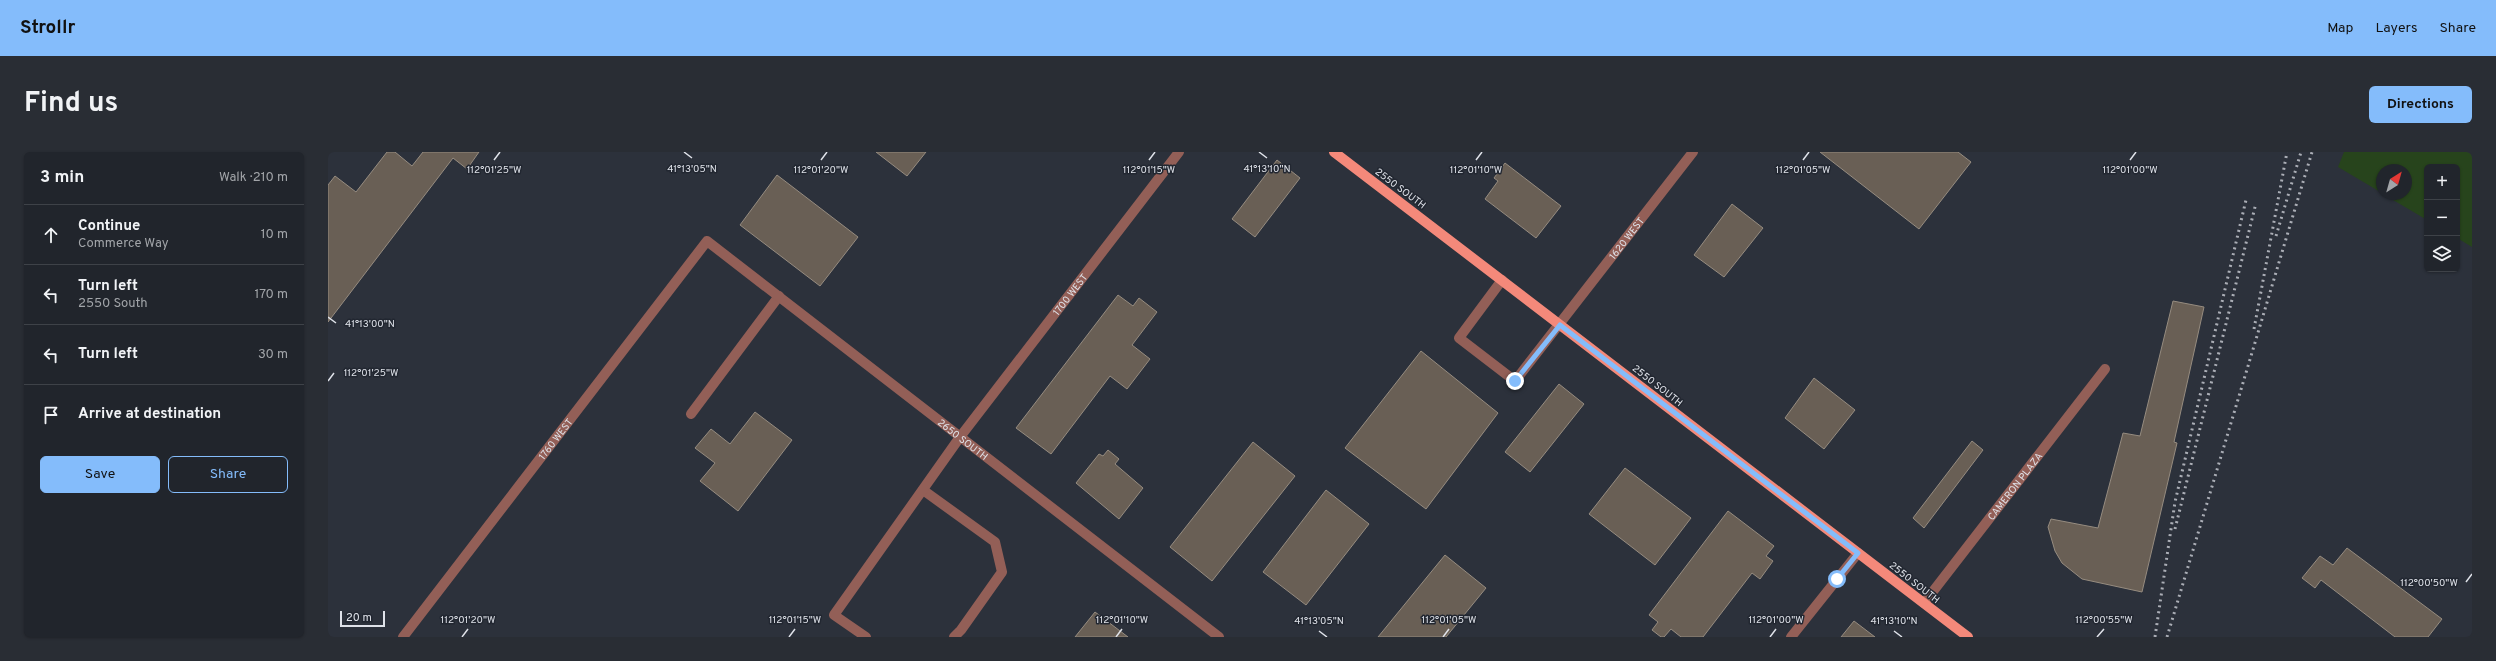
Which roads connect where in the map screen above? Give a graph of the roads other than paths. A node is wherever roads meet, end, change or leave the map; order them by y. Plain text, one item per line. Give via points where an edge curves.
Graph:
1 (1179, 152) edge
2 (1334, 152) edge
3 (1693, 152) edge
4 (707, 241) joint
5 (1502, 280) junction
6 (779, 296) junction
7 (1560, 325) junction
8 (2105, 369) dead end
9 (691, 414) dead end
10 (960, 436) junction
11 (923, 490) junction
12 (1858, 553) junction
13 (1924, 603) junction
14 (402, 637) edge
15 (866, 637) edge
16 (954, 637) edge
17 (1219, 637) edge
18 (1792, 637) edge
19 (1968, 637) edge

1 - 10 street, 1700 WEST
2 - 5 main road, 2550 SOUTH
3 - 7 street, 1620 WEST
4 - 6 street, 2650 SOUTH
4 - 14 street, 1760 WEST
5 - 7 main road, 2550 SOUTH
5 - 7 street, 1620 WEST via 1459,338 1515,381
6 - 9 street
6 - 10 street, 2650 SOUTH
7 - 12 main road, 2550 SOUTH
8 - 13 street, CAMERON PLAZA
10 - 11 street, 1700 WEST
10 - 17 street, 2650 SOUTH
11 - 15 street, 1700 WEST via 834,615
11 - 16 street via 995,542 1002,572 962,630
12 - 13 main road, 2550 SOUTH
12 - 18 street
13 - 19 main road, 2550 SOUTH

